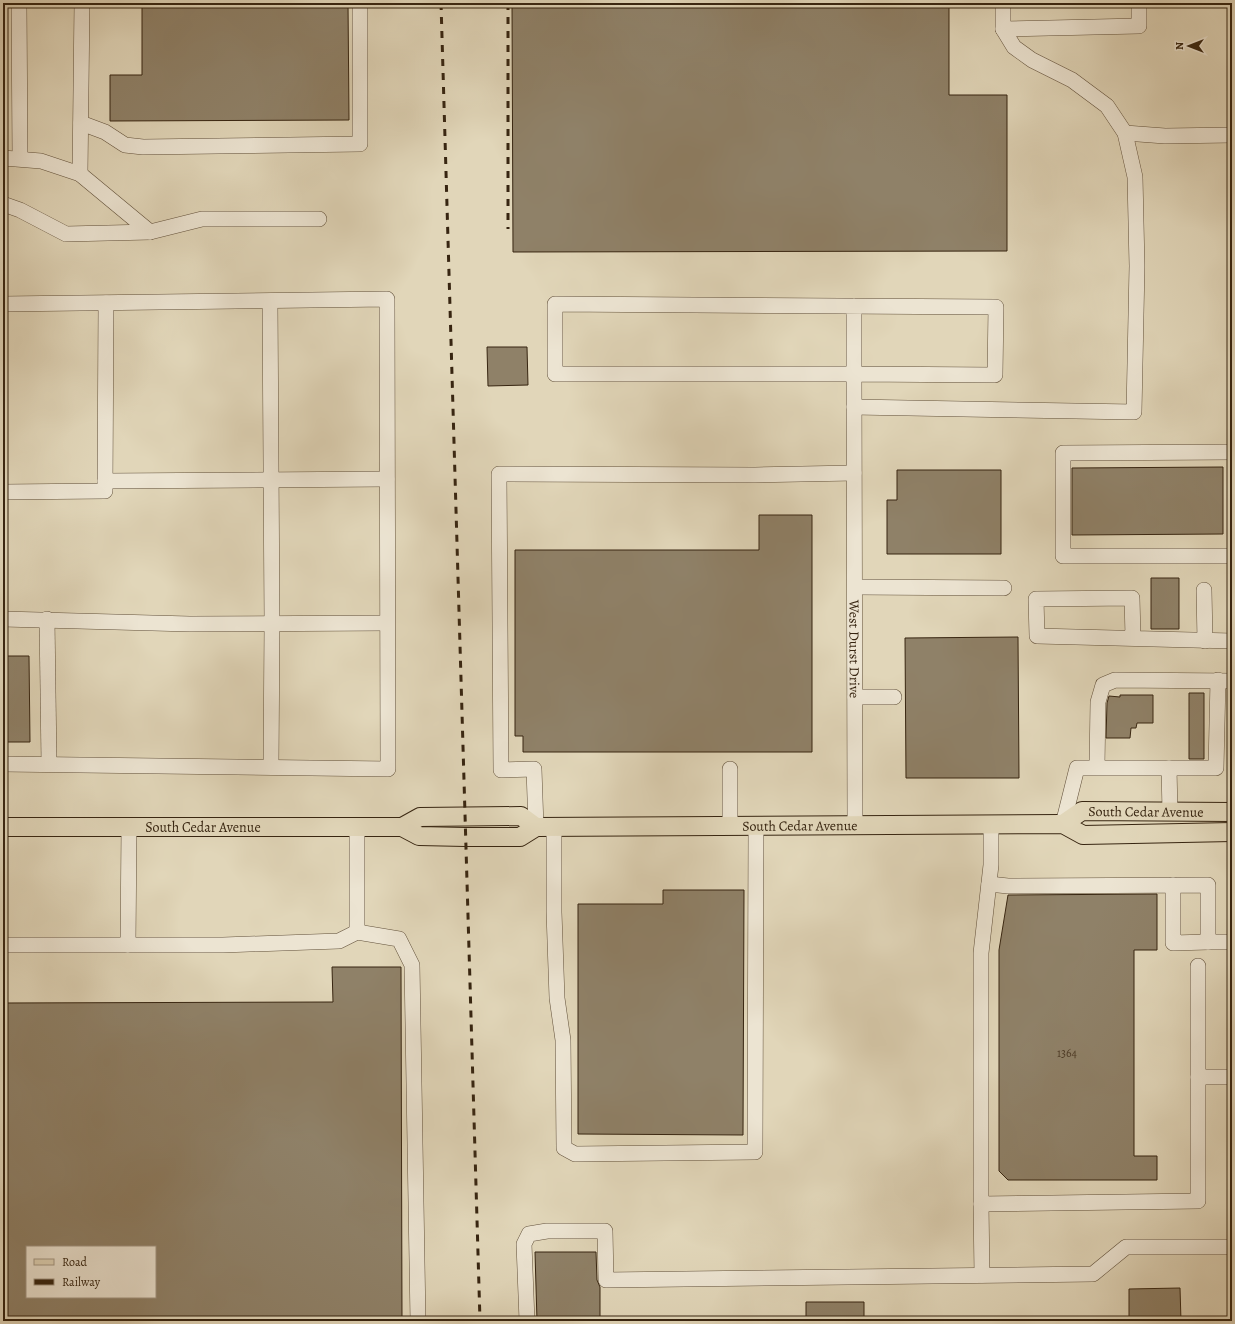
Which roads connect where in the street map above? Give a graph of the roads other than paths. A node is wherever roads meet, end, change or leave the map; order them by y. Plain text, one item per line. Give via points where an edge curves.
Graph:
1 (19, 3) edge
2 (82, 3) edge
3 (360, 3) edge
4 (1003, 3) edge
5 (1139, 3) edge
6 (1003, 29) junction
7 (81, 123) junction
8 (1126, 133) junction
9 (1232, 135) edge
10 (3, 158) edge
11 (20, 158) junction
12 (80, 174) junction
13 (3, 204) edge
14 (319, 219) dead end
15 (150, 232) junction
16 (270, 301) junction
17 (106, 303) junction
18 (3, 304) edge
19 (854, 306) junction
20 (854, 374) junction
21 (854, 407) junction
22 (1232, 452) edge
23 (854, 473) junction
24 (387, 479) junction
25 (272, 480) junction
26 (105, 481) junction
27 (3, 492) edge
28 (1232, 556) edge
29 (855, 587) junction
30 (1004, 588) dead end
31 (1204, 590) dead end
32 (3, 619) edge
33 (47, 619) junction
34 (272, 624) junction
35 (388, 624) junction
36 (1133, 637) junction
37 (1205, 641) junction
38 (1232, 641) edge
39 (1225, 680) edge
40 (855, 697) junction
41 (894, 697) dead end
42 (49, 763) junction
43 (3, 764) edge
44 (271, 767) junction
45 (1097, 767) junction
46 (1169, 768) junction
47 (730, 769) dead end
48 (1170, 812) junction
49 (1232, 812) edge
50 (1063, 824) junction
51 (991, 825) junction
52 (356, 826) junction
53 (730, 826) junction
54 (756, 826) junction
55 (855, 826) junction
56 (3, 827) edge
57 (129, 827) junction
58 (536, 827) junction
59 (554, 827) junction
60 (1232, 832) edge
61 (989, 884) junction
62 (1173, 885) junction
63 (357, 932) junction
64 (1208, 942) junction
65 (1232, 942) edge
66 (3, 945) edge
67 (128, 945) junction
68 (1198, 966) dead end
69 (1232, 1077) edge
70 (1198, 1078) junction
71 (981, 1204) junction
72 (1232, 1247) edge
73 (982, 1275) junction
74 (418, 1321) edge
75 (527, 1321) edge

1 - 11 street
2 - 7 street
3 - 7 street via 360,144 143,147 125,145 105,132
4 - 6 street
5 - 6 street via 1139,26
6 - 8 street via 1014,47 1032,60 1072,80 1107,106
7 - 12 street
8 - 9 street via 1165,136
8 - 21 street via 1135,178 1134,412
10 - 11 street
11 - 12 street via 40,161
12 - 15 street
13 - 15 street via 66,234
14 - 15 street via 202,218
16 - 17 street
16 - 24 street via 387,299
16 - 25 street
17 - 18 street
17 - 26 street
19 - 20 street, West Durst Drive
19 - 20 street via 996,307 995,375
19 - 20 street via 555,304 555,374
20 - 21 street, West Durst Drive
21 - 23 street, West Durst Drive
22 - 28 street via 1063,454 1063,556
23 - 29 street, West Durst Drive
23 - 58 street via 499,474 501,770 534,769
24 - 25 street
24 - 35 street
25 - 26 street
25 - 34 street
26 - 27 street via 105,491
29 - 30 street
29 - 40 street, West Durst Drive
31 - 37 street
32 - 33 street
33 - 34 street
33 - 42 street
34 - 35 street
34 - 44 street
35 - 44 street via 388,769
36 - 36 street via 1037,636 1036,599 1132,598
36 - 37 street
37 - 38 street
39 - 45 street via 1115,680 1103,685 1098,702
39 - 46 street via 1216,768
40 - 41 street
40 - 55 street, West Durst Drive
42 - 43 street
42 - 44 street
45 - 46 street
45 - 50 street via 1077,768
46 - 48 street
47 - 53 street
48 - 49 main road, South Cedar Avenue
48 - 50 main road, South Cedar Avenue via 1082,811
50 - 51 main road, South Cedar Avenue
50 - 60 main road, South Cedar Avenue via 1083,834
51 - 55 main road, South Cedar Avenue
51 - 61 street
52 - 57 main road, South Cedar Avenue
52 - 58 main road, South Cedar Avenue via 402,826 420,817 521,816
52 - 63 street
53 - 54 main road, South Cedar Avenue
53 - 59 main road, South Cedar Avenue
54 - 55 main road, South Cedar Avenue
54 - 59 street via 754,1152 582,1154 575,1154 564,1148 563,1040 557,998 554,912
56 - 57 main road, South Cedar Avenue
57 - 67 street
58 - 59 main road, South Cedar Avenue
61 - 62 street
61 - 71 street via 981,953
62 - 64 street via 1208,885
62 - 64 street via 1173,943
63 - 67 street via 339,941
63 - 74 street via 399,939 412,965
64 - 65 street
66 - 67 street
68 - 70 street
69 - 70 street
70 - 71 street via 1198,1201
71 - 73 street
72 - 73 street via 1126,1247 1093,1274
73 - 75 street via 606,1280 605,1231 546,1231 529,1234 524,1244

